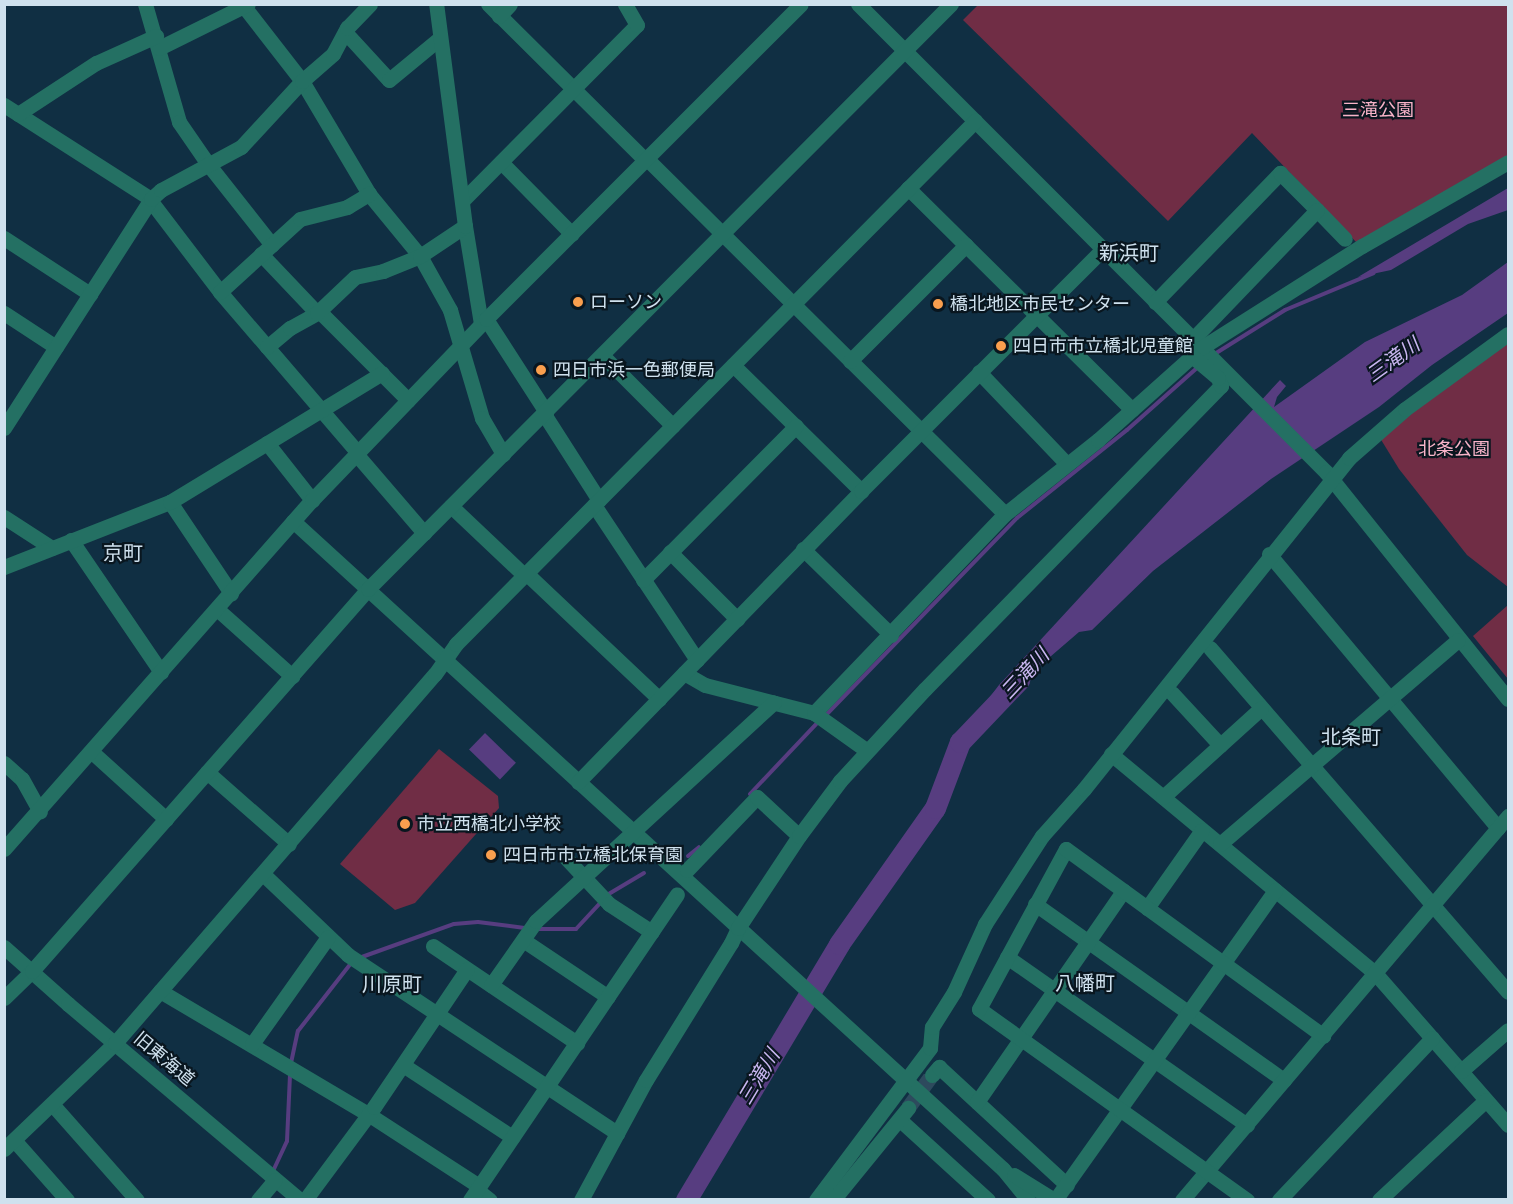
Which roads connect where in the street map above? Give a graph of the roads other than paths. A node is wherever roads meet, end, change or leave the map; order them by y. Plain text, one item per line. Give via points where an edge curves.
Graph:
1 (145, 4) edge
2 (355, 4) edge
3 (370, 4) edge
4 (436, 4) edge
5 (488, 4) edge
6 (510, 4) edge
7 (625, 4) edge
8 (801, 4) edge
9 (858, 4) edge
10 (951, 4) edge
11 (245, 5) edge
12 (499, 16) junction
13 (346, 30) junction
14 (440, 38) junction
15 (158, 42) junction
16 (904, 51) junction
17 (302, 81) junction
18 (573, 90) junction
19 (11, 110) edge
20 (975, 121) junction
21 (647, 160) junction
22 (501, 162) junction
23 (1509, 162) edge
24 (208, 164) junction
25 (908, 188) junction
26 (369, 194) junction
27 (151, 199) junction
28 (462, 201) junction
29 (1317, 210) junction
30 (465, 226) junction
31 (722, 233) junction
32 (572, 234) junction
33 (4, 238) edge
34 (1345, 239) dead end
35 (966, 245) junction
36 (1103, 249) junction
37 (266, 250) junction
38 (420, 256) junction
39 (220, 292) junction
40 (90, 294) junction
41 (1155, 302) junction
42 (794, 304) junction
43 (318, 312) junction
44 (4, 313) edge
45 (1037, 315) junction
46 (483, 321) junction
47 (1509, 334) edge
48 (462, 345) junction
49 (56, 347) junction
50 (267, 347) junction
51 (1197, 350) junction
52 (602, 355) junction
53 (850, 361) junction
54 (733, 365) junction
55 (979, 372) junction
56 (382, 373) junction
57 (408, 400) junction
58 (320, 410) junction
59 (1132, 410) junction
60 (545, 413) junction
61 (673, 426) junction
62 (796, 426) junction
63 (4, 428) edge
64 (920, 431) junction
65 (267, 443) junction
66 (357, 454) junction
67 (504, 454) junction
68 (1067, 464) junction
69 (1328, 476) junction
70 (861, 490) junction
71 (312, 500) junction
72 (170, 502) junction
73 (597, 503) junction
74 (451, 506) junction
75 (1005, 514) junction
76 (4, 517) edge
77 (293, 521) junction
78 (424, 533) junction
79 (71, 540) junction
80 (52, 548) junction
81 (803, 549) junction
82 (670, 552) junction
83 (1269, 554) junction
84 (4, 567) edge
85 (526, 575) junction
86 (643, 580) junction
87 (368, 589) junction
88 (231, 593) junction
89 (217, 609) junction
90 (737, 619) junction
91 (891, 635) junction
92 (1458, 640) junction
93 (1210, 648) dead end
94 (445, 660) junction
95 (697, 660) junction
96 (161, 672) junction
97 (684, 673) junction
98 (292, 676) junction
99 (1172, 693) dead end
100 (659, 699) junction
101 (1390, 699) junction
102 (1509, 699) edge
103 (774, 702) junction
104 (1261, 708) junction
105 (821, 716) junction
106 (1220, 745) junction
107 (866, 750) junction
108 (92, 752) junction
109 (1111, 754) junction
110 (4, 763) edge
111 (1311, 766) junction
112 (207, 772) junction
113 (578, 782) junction
114 (1163, 797) junction
115 (40, 811) junction
116 (1509, 816) edge
117 (166, 819) junction
118 (1498, 828) junction
119 (1203, 830) junction
120 (633, 834) junction
121 (799, 836) junction
122 (289, 844) junction
123 (1220, 844) junction
124 (4, 849) edge
125 (566, 858) dead end
126 (687, 870) dead end
127 (263, 874) junction
128 (585, 878) junction
129 (1275, 890) junction
130 (1123, 891) junction
131 (677, 894) dead end
132 (1035, 904) junction
133 (1432, 905) junction
134 (1147, 908) junction
135 (740, 930) junction
136 (652, 932) junction
137 (328, 937) junction
138 (524, 938) junction
139 (1088, 942) junction
140 (433, 946) dead end
141 (4, 947) edge
142 (1007, 957) junction
143 (1224, 964) junction
144 (467, 969) junction
145 (32, 972) junction
146 (1375, 974) junction
147 (491, 985) junction
148 (1506, 985) edge
149 (160, 990) junction
150 (1055, 990) junction
151 (608, 997) junction
152 (4, 998) edge
153 (1189, 1013) junction
154 (437, 1014) junction
155 (1509, 1030) edge
156 (1323, 1036) junction
157 (1021, 1038) junction
158 (1432, 1038) junction
159 (115, 1043) junction
160 (577, 1043) junction
161 (252, 1044) junction
162 (1155, 1061) junction
163 (403, 1065) junction
164 (1461, 1071) junction
165 (933, 1075) dead end
166 (900, 1076) junction
167 (1284, 1080) junction
168 (546, 1087) junction
169 (1486, 1100) junction
170 (977, 1102) junction
171 (52, 1104) junction
172 (1121, 1108) junction
173 (368, 1114) junction
174 (1247, 1125) junction
175 (1509, 1125) edge
176 (617, 1133) junction
177 (512, 1137) junction
178 (9, 1145) edge
179 (1003, 1168) junction
180 (1207, 1170) junction
181 (275, 1179) junction
182 (1067, 1185) junction
183 (475, 1192) edge
184 (67, 1200) edge
185 (137, 1200) edge
186 (258, 1200) edge
187 (300, 1200) edge
188 (305, 1200) edge
189 (490, 1200) edge
190 (581, 1200) edge
191 (816, 1200) edge
192 (833, 1200) edge
193 (988, 1200) edge
194 (1028, 1200) edge
195 (1054, 1200) edge
196 (1182, 1200) edge
197 (1247, 1200) edge
198 (1279, 1200) edge
199 (1379, 1200) edge

1 - 15 street
2 - 13 street
3 - 13 street
4 - 14 street
5 - 12 street
6 - 12 street
7 - 18 street via 637,25
8 - 21 street
9 - 16 street
10 - 16 street
11 - 15 street
11 - 17 street
12 - 18 street
13 - 14 street via 388,80
13 - 17 street via 333,54
14 - 28 street
15 - 19 street via 96,63
15 - 24 street via 179,122
16 - 20 street
16 - 31 street
17 - 24 street via 241,147
17 - 26 street
18 - 21 street
18 - 22 street
19 - 27 street
20 - 25 street
20 - 36 street
21 - 31 street
21 - 32 street
22 - 28 street
22 - 32 street
23 - 51 street via 1362,246
24 - 27 street
24 - 37 street
25 - 35 street
25 - 42 street
26 - 37 street via 347,207 300,219
26 - 38 street
27 - 39 street
27 - 40 street
28 - 30 street
29 - 34 street
29 - 41 street via 1280,173
29 - 51 street
30 - 38 street
30 - 46 street
31 - 42 street
31 - 52 street
32 - 46 street
33 - 40 street
35 - 45 street
35 - 53 street
36 - 41 street
36 - 45 street
37 - 39 street
37 - 43 street
38 - 43 street via 383,271 354,277
38 - 48 street via 450,310
39 - 50 street
40 - 49 street
41 - 51 street
42 - 53 street
42 - 54 street
43 - 50 street
43 - 56 street
44 - 49 street
45 - 55 street
45 - 59 street
46 - 48 street
46 - 60 street
47 - 69 street via 1405,409
48 - 57 street
48 - 67 street via 482,418
49 - 63 street
50 - 58 street
51 - 59 street
51 - 69 street
51 - 107 street via 1221,386
52 - 60 street
52 - 61 street
53 - 64 street
54 - 61 street
54 - 62 street
55 - 64 street
55 - 68 street
56 - 57 street
56 - 58 street
57 - 66 street
58 - 65 street
58 - 66 street
59 - 68 street
60 - 67 street
60 - 73 street
61 - 73 street
62 - 70 street
62 - 82 street
64 - 70 street
64 - 75 street
65 - 71 street
65 - 72 street
66 - 71 street
66 - 78 street
67 - 74 street
68 - 75 street
69 - 83 street
69 - 92 street
70 - 81 street
71 - 77 street
72 - 79 street
72 - 88 street
73 - 85 street
73 - 86 street
74 - 78 street
74 - 85 street
75 - 91 street
76 - 80 street
77 - 87 street
77 - 88 street
78 - 87 street
79 - 80 street
79 - 96 street
80 - 84 street
81 - 90 street
81 - 91 street
82 - 86 street
82 - 90 street
83 - 101 street
83 - 109 street
85 - 94 street via 456,644
85 - 100 street
86 - 95 street
87 - 94 street
87 - 98 street
88 - 89 street
89 - 96 street
89 - 98 street
90 - 95 street
91 - 105 street
92 - 101 street
92 - 102 street
93 - 104 street
94 - 113 street
94 - 122 street
95 - 97 street
96 - 108 street
97 - 100 street
97 - 103 street via 705,685
98 - 112 street
99 - 106 street
100 - 113 street
101 - 111 street
101 - 118 street
103 - 105 street
103 - 120 street
104 - 106 street
104 - 111 street
105 - 107 street
106 - 114 street
107 - 121 street
108 - 115 street
108 - 117 street
109 - 114 street
109 - 166 street via 1042,836 999,900 954,992 932,1027 930,1048
110 - 115 street via 22,779
111 - 123 street
111 - 133 street
112 - 117 street
112 - 122 street
113 - 120 street
114 - 119 street
115 - 124 street
116 - 118 street
117 - 145 street
118 - 133 street
119 - 123 street
119 - 134 street
120 - 128 street
120 - 135 street
121 - 126 street via 757,797
121 - 135 street
122 - 127 street
123 - 129 street
125 - 128 street
127 - 137 street
127 - 149 street
128 - 136 street via 604,900
128 - 138 street via 536,921
129 - 143 street
129 - 146 street
130 - 132 street via 1066,849
130 - 134 street
130 - 139 street
131 - 136 street
132 - 139 street
132 - 142 street
133 - 146 street
133 - 148 street
134 - 143 street
135 - 166 street
135 - 176 street
136 - 151 street
137 - 154 street via 348,955
137 - 161 street
138 - 147 street
138 - 151 street
139 - 150 street
139 - 153 street
140 - 144 street
141 - 145 street, 旧東海道
142 - 150 street
142 - 157 street via 979,1009
143 - 153 street
143 - 156 street
144 - 147 street
144 - 154 street
145 - 152 street
145 - 159 street, 旧東海道
146 - 156 street
146 - 158 street
147 - 160 street
149 - 159 street
149 - 161 street
150 - 157 street
150 - 162 street
151 - 160 street
153 - 162 street
153 - 167 street
154 - 163 street
154 - 168 street
155 - 164 street
156 - 167 street
157 - 170 street
157 - 172 street
158 - 164 street
158 - 198 street
159 - 171 street
159 - 181 street, 旧東海道
160 - 168 street
161 - 173 street
162 - 172 street
162 - 174 street
163 - 173 street
163 - 177 street
164 - 169 street
165 - 170 street via 939,1067
166 - 179 street
166 - 191 street
167 - 174 street
168 - 176 street
168 - 177 street
169 - 175 street
169 - 199 street
170 - 182 street
171 - 178 street
171 - 185 street
172 - 180 street
172 - 182 street
173 - 183 street
173 - 188 street
174 - 180 street
176 - 190 street
177 - 183 street
178 - 184 street
179 - 194 street
179 - 195 street
180 - 196 street
180 - 197 street
181 - 186 street
181 - 187 street, 旧東海道
182 - 195 street
183 - 189 street
192 - 193 street via 904,1114

